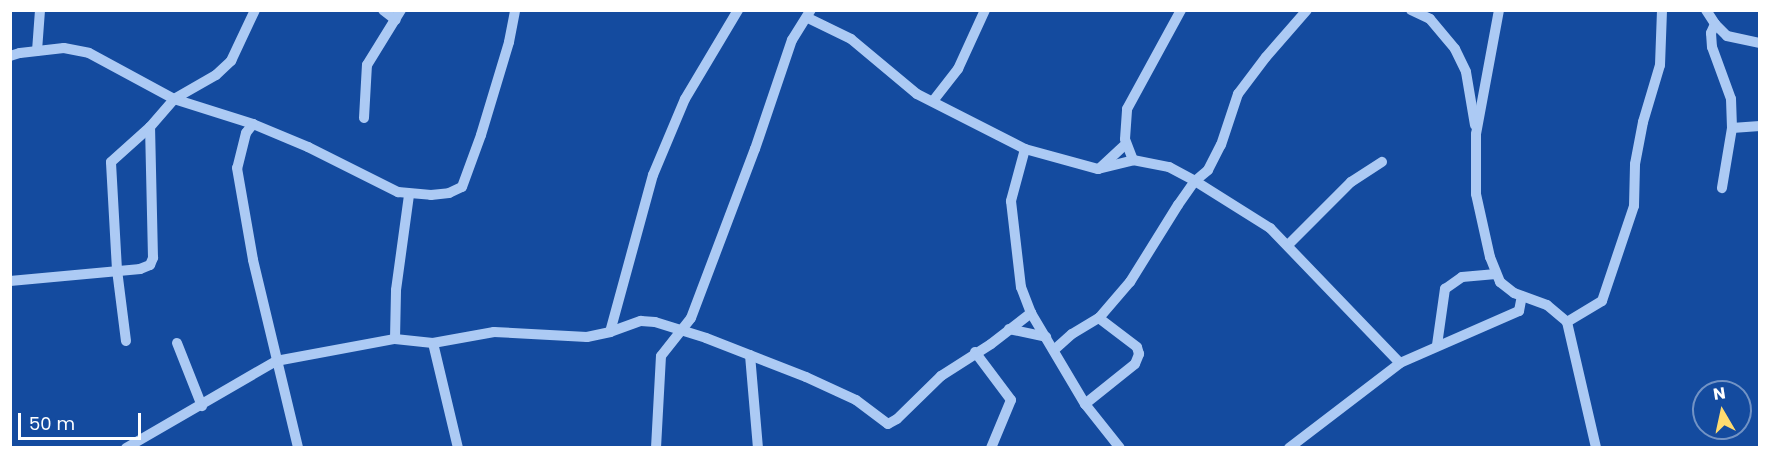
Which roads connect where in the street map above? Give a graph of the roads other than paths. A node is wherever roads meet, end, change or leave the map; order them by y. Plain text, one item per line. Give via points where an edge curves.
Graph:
1 (40, 10) edge
2 (255, 10) edge
3 (383, 10) edge
4 (515, 10) edge
5 (738, 10) edge
6 (986, 10) edge
7 (1181, 10) edge
8 (1307, 10) edge
9 (1411, 10) edge
10 (1499, 10) edge
11 (1662, 10) edge
12 (1706, 10) edge
13 (809, 14) edge
14 (399, 15) edge
15 (1715, 24) junction
16 (1760, 43) edge
17 (37, 51) junction
18 (10, 56) edge
19 (174, 99) junction
20 (933, 101) junction
21 (364, 118) dead end
22 (253, 124) junction
23 (1760, 126) edge
24 (150, 127) junction
25 (1732, 128) junction
26 (1476, 134) junction
27 (1126, 144) junction
28 (1025, 149) junction
29 (1133, 160) junction
30 (1382, 162) dead end
31 (1098, 170) junction
32 (1195, 181) junction
33 (1722, 188) dead end
34 (409, 195) junction
35 (1288, 245) junction
36 (117, 270) junction
37 (1497, 274) junction
38 (10, 281) edge
39 (1522, 296) junction
40 (1031, 313) junction
41 (691, 318) junction
42 (1099, 318) junction
43 (1567, 322) junction
44 (1009, 329) junction
45 (610, 332) junction
46 (681, 332) junction
47 (1046, 337) junction
48 (706, 338) junction
49 (395, 339) junction
50 (126, 341) dead end
51 (177, 343) dead end
52 (433, 343) junction
53 (1437, 345) junction
54 (1054, 350) junction
55 (975, 352) junction
56 (750, 355) junction
57 (276, 361) junction
58 (1400, 363) junction
59 (1085, 404) junction
60 (202, 406) junction
61 (655, 446) edge
62 (126, 447) edge
63 (298, 447) edge
64 (458, 447) edge
65 (758, 447) edge
66 (991, 447) edge
67 (1120, 447) edge
68 (1289, 447) edge
69 (1596, 447) edge

1 - 17 street
2 - 19 street via 231,61 216,75
3 - 14 street
4 - 34 street via 484,124 462,187 449,193
5 - 45 street via 685,99 653,175
6 - 20 street via 958,69
7 - 27 street via 1127,109
8 - 32 street via 1238,94 1221,145 1208,170
9 - 26 street via 1430,19 1467,72
10 - 26 street
11 - 43 street via 1660,65 1635,164 1634,206 1602,302
12 - 15 street
13 - 20 street via 851,39 917,94
13 - 41 street via 792,40
14 - 21 street via 367,65
15 - 16 street via 1727,36
15 - 25 street via 1712,47 1731,99
17 - 18 street
17 - 19 street via 64,48 89,53
19 - 22 street
19 - 24 street
20 - 28 street
22 - 34 street
22 - 57 street via 246,133 237,168
23 - 25 street
24 - 36 street via 111,162
24 - 36 street via 153,258 150,265 140,269
25 - 33 street
26 - 37 street via 1476,194
27 - 29 street
27 - 31 street
28 - 31 street
28 - 40 street via 1011,201 1021,287
29 - 31 street
29 - 32 street via 1169,167
30 - 35 street via 1351,182
32 - 35 street via 1270,228
32 - 42 street via 1130,282
34 - 49 street via 396,290
35 - 58 street
36 - 38 street
36 - 50 street
37 - 39 street via 1500,282
37 - 53 street via 1462,277 1445,289
39 - 43 street via 1547,305
39 - 53 street via 1519,311
40 - 44 street
40 - 47 street
41 - 46 street
41 - 48 street
42 - 54 street
42 - 59 street via 1137,347 1139,354 1135,364
43 - 69 street
44 - 47 street
44 - 55 street
45 - 46 street via 641,321 656,321
45 - 52 street via 587,337 494,332
46 - 48 street
46 - 61 street via 661,356
47 - 54 street
48 - 56 street
49 - 52 street
49 - 57 street
51 - 60 street
52 - 64 street
53 - 58 street
54 - 59 street
55 - 56 street via 941,376 888,424 856,400
55 - 66 street via 1011,400
56 - 65 street
57 - 60 street
57 - 63 street
58 - 68 street
59 - 67 street
60 - 62 street

